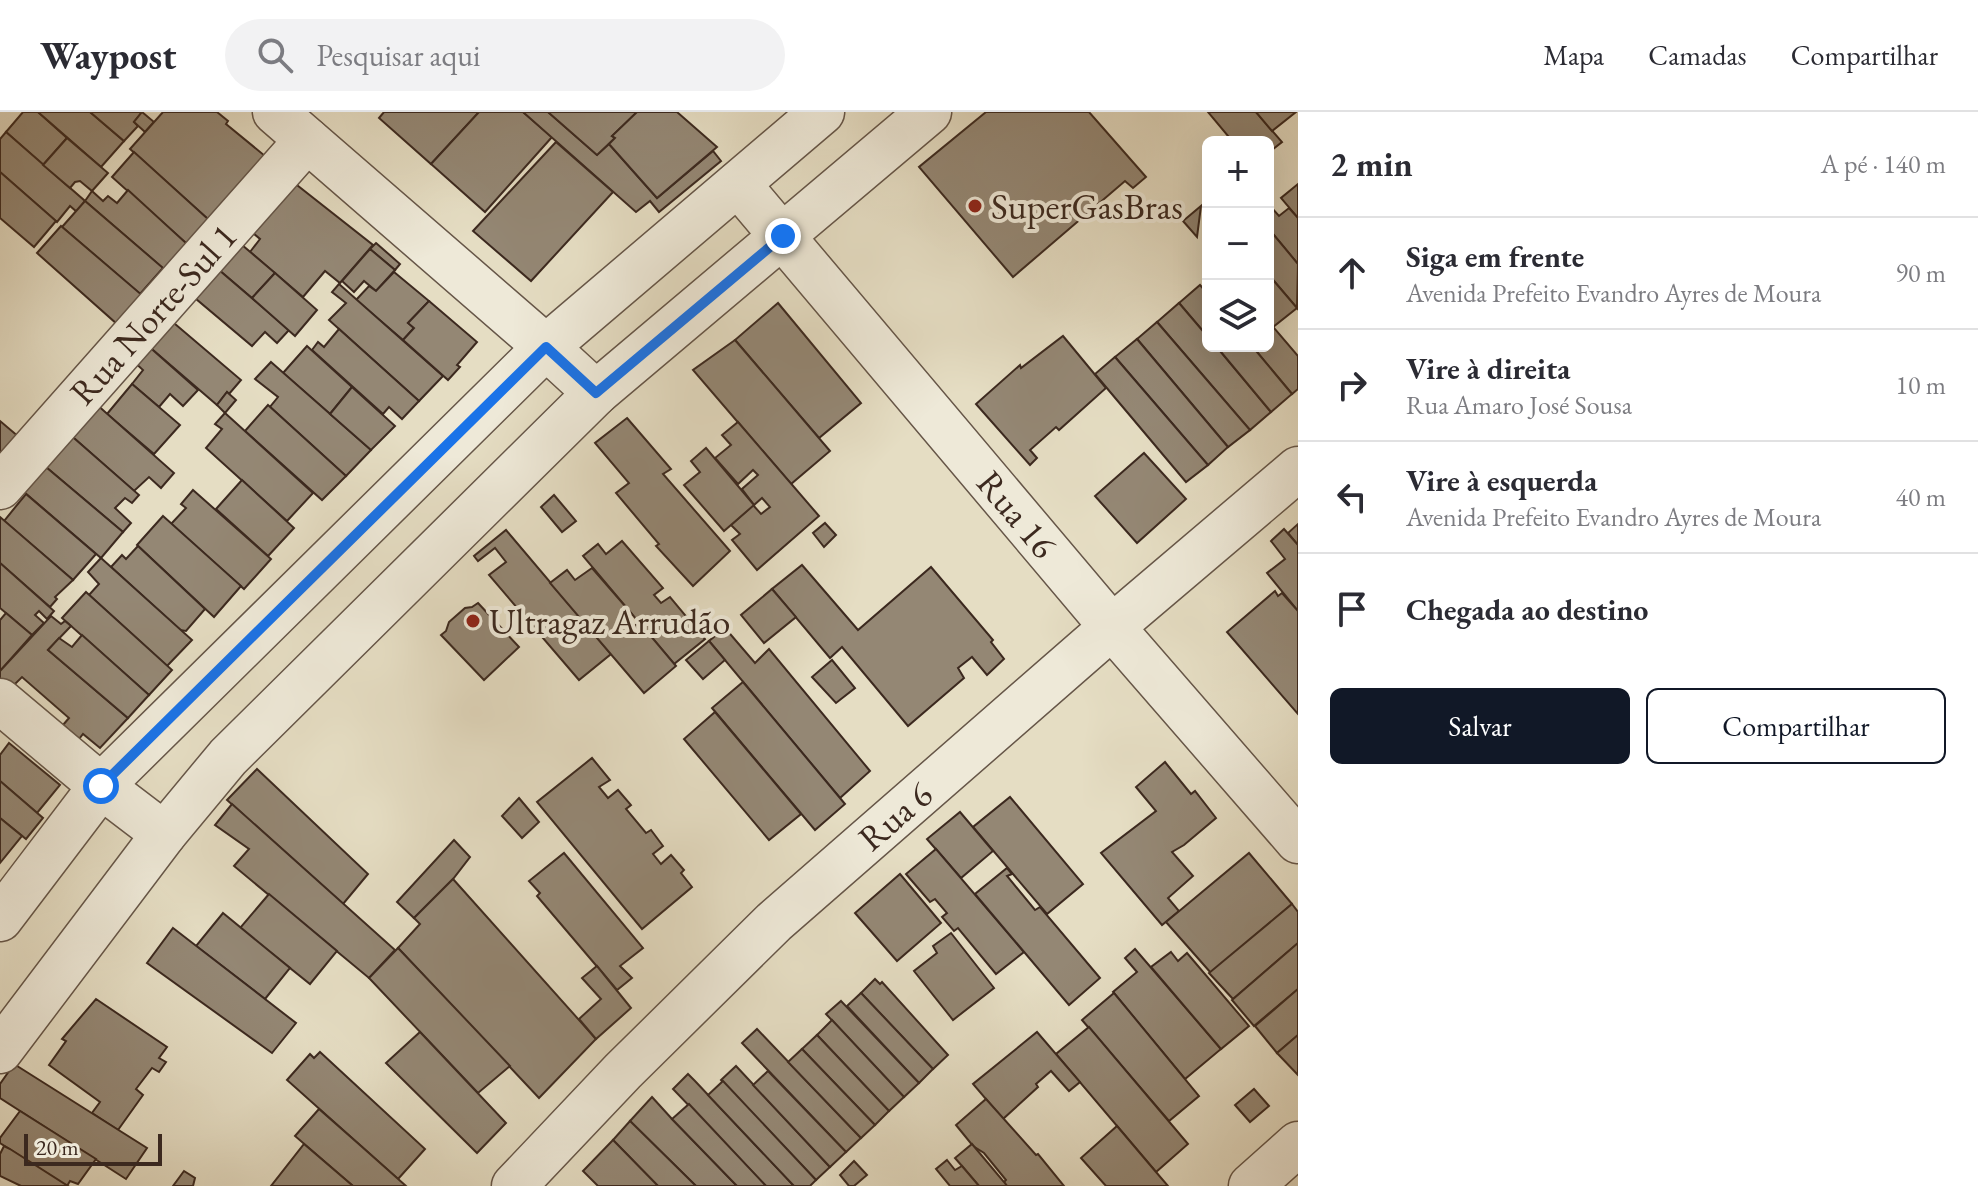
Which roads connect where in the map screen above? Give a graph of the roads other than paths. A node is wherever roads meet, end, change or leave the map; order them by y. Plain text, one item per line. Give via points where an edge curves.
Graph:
1 (275, 112) edge
2 (822, 112) edge
3 (929, 112) edge
4 (307, 140) junction
5 (738, 184) junction
6 (783, 236) junction
7 (546, 347) junction
8 (596, 393) junction
9 (1298, 469) edge
10 (0, 487) edge
11 (1112, 627) junction
12 (0, 701) edge
13 (101, 786) junction
14 (164, 834) junction
15 (1298, 841) edge
16 (0, 919) edge
17 (0, 1051) edge
18 (1298, 1144) edge
19 (514, 1186) edge
20 (1251, 1186) edge

1 - 4 street
2 - 5 street
3 - 6 street
4 - 7 street
4 - 10 street, Rua Norte-Sul 1
5 - 6 street, Rua 16
5 - 7 street
6 - 8 street
6 - 11 street, Rua 16
7 - 8 street
7 - 13 street
8 - 14 street via 228,757
9 - 11 street, Rua 6
11 - 15 street, Rua 16
11 - 19 street, Rua 6 via 774,922
12 - 13 street
13 - 14 street
13 - 16 street
14 - 17 street
18 - 20 street

